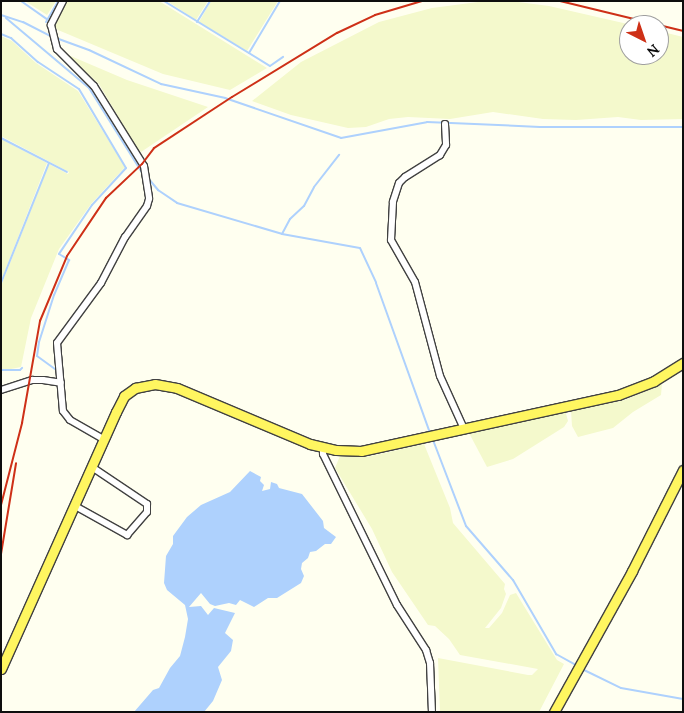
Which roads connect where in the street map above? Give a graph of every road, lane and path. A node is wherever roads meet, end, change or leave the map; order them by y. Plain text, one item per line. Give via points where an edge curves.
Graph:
1 (62, 1) edge
2 (445, 124) dead end
3 (683, 363) edge
4 (61, 384) junction
5 (1, 390) edge
6 (464, 429) junction
7 (105, 440) junction
8 (323, 448) junction
9 (92, 468) junction
10 (683, 470) edge
11 (75, 506) junction
12 (1, 669) edge
13 (432, 712) edge
14 (554, 712) edge

1 - 4 street via 50,25 56,49 94,86 144,166 149,199 148,206 125,237 100,283 57,343
2 - 6 street via 446,145 440,155 399,183 393,202 391,240 415,282 440,376
3 - 6 main road via 638,389
4 - 5 street via 32,380
4 - 7 street via 63,411 70,420
6 - 8 main road via 362,451
7 - 8 main road via 124,396 135,388 156,384 190,392
7 - 9 main road
8 - 13 street via 323,454 397,605 426,650 430,663
9 - 11 main road
9 - 11 street via 147,504 147,512 127,535
10 - 14 main road via 632,571
11 - 12 main road

